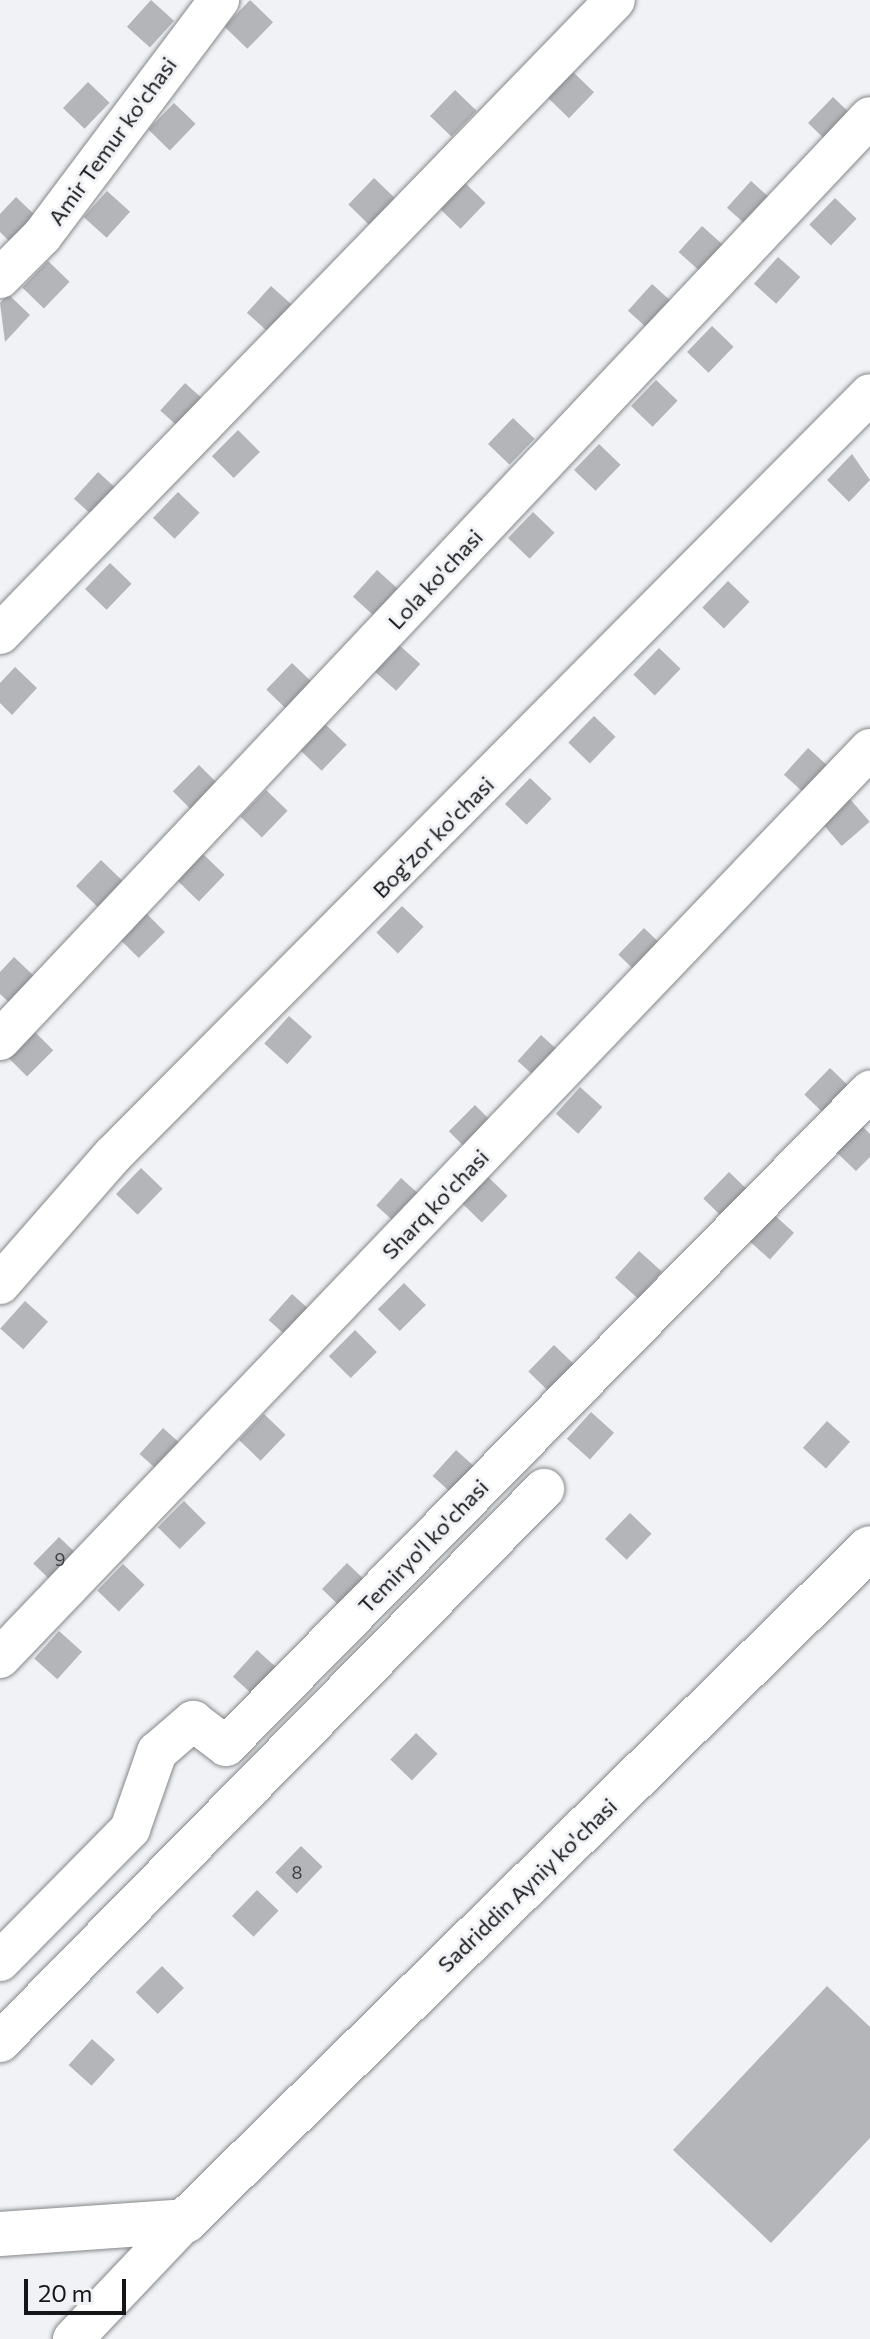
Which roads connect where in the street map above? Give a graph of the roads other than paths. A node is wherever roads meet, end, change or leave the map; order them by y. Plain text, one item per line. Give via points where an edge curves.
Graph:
1 (219, 0) edge
2 (615, 0) edge
3 (870, 117) edge
4 (0, 278) edge
5 (870, 394) edge
6 (0, 634) edge
7 (870, 749) edge
8 (0, 1040) edge
9 (870, 1091) edge
10 (0, 1284) edge
11 (544, 1489) dead end
12 (870, 1548) edge
13 (0, 1658) edge
14 (0, 1961) edge
15 (0, 2042) edge
16 (185, 2221) junction
17 (0, 2234) edge
18 (73, 2339) edge

1 - 4 street, Amir Temur ko'chasi via 42,236
2 - 6 street
3 - 8 street, Lola ko'chasi
5 - 10 street, Bog'zor ko'chasi via 113,1155
7 - 13 street, Sharq ko'chasi
9 - 14 street, Temiryo'l ko'chasi via 226,1746 193,1721 157,1752 130,1829
11 - 15 street
12 - 16 street, Sadriddin Ayniy ko'chasi
16 - 17 street
16 - 18 street, Sadriddin Ayniy ko'chasi

